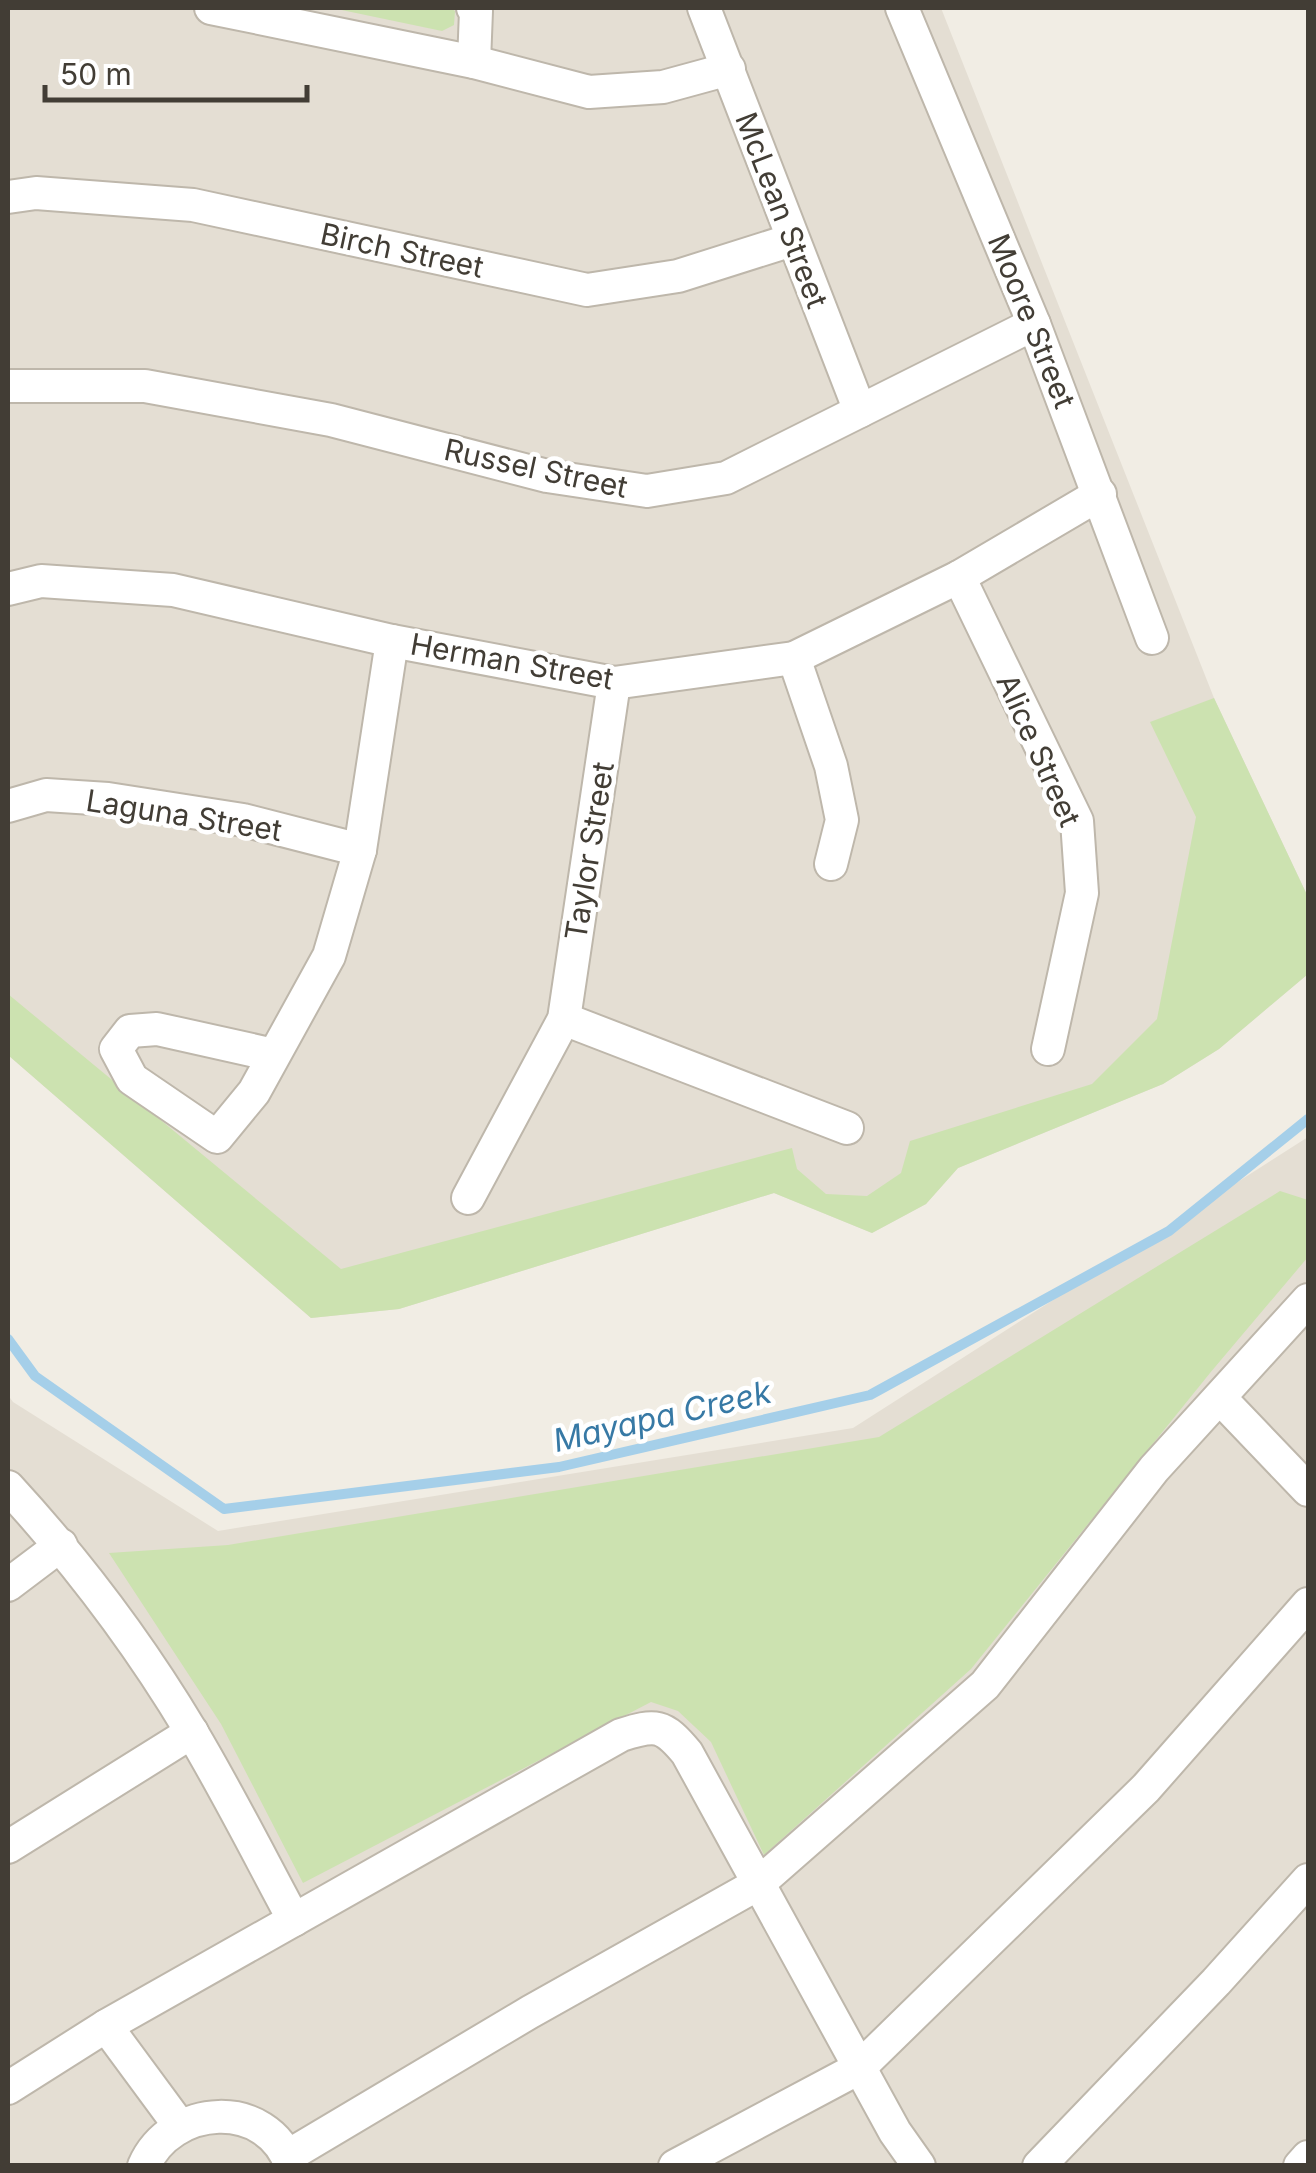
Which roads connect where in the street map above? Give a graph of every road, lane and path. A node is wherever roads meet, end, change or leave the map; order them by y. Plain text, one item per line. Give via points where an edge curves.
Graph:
1 (211, 8) edge
2 (473, 8) edge
3 (704, 8) edge
4 (902, 8) edge
5 (474, 62) junction
6 (728, 68) junction
7 (8, 196) edge
8 (792, 240) junction
9 (1034, 324) junction
10 (8, 386) edge
11 (860, 412) junction
12 (1100, 494) junction
13 (959, 577) junction
14 (8, 589) edge
15 (1152, 638) dead end
16 (392, 642) junction
17 (794, 658) junction
18 (614, 683) junction
19 (8, 806) edge
20 (360, 850) junction
21 (832, 864) dead end
22 (564, 1019) junction
23 (1048, 1049) dead end
24 (274, 1055) dead end
25 (847, 1128) dead end
26 (468, 1198) dead end
27 (1308, 1300) edge
28 (1220, 1398) junction
29 (8, 1487) edge
30 (1308, 1490) edge
31 (61, 1545) junction
32 (8, 1585) edge
33 (1308, 1604) edge
34 (192, 1732) junction
35 (8, 1846) edge
36 (1308, 1880) edge
37 (758, 1884) junction
38 (294, 1920) junction
39 (106, 2026) junction
40 (859, 2068) junction
41 (8, 2088) edge
42 (179, 2125) junction
43 (1308, 2157) edge
44 (290, 2160) edge
45 (687, 2163) edge
46 (144, 2166) edge
47 (919, 2166) edge
48 (1039, 2166) edge
49 (1300, 2166) edge

1 - 5 street
2 - 5 street
3 - 6 street, McLean Street
4 - 9 street, Moore Street
5 - 6 street via 589,92 663,87
6 - 8 street, McLean Street
7 - 8 street, Birch Street via 36,192 193,205 586,290 678,276
8 - 11 street, McLean Street
9 - 11 street, Russel Street
9 - 12 street, Moore Street
10 - 11 street, Russel Street via 145,386 331,420 548,476 647,490 726,478
12 - 13 street, Herman Street
12 - 15 street, Moore Street
13 - 17 street, Herman Street
13 - 23 street, Alice Street via 1077,821 1082,894
14 - 16 street, Herman Street via 41,582 173,590
16 - 18 street, Herman Street
16 - 20 street
17 - 18 street, Herman Street
17 - 21 street via 832,766 842,820
18 - 22 street, Taylor Street
19 - 20 street, Laguna Street via 46,795 108,799 243,820
20 - 24 street via 329,956
22 - 25 street
22 - 26 street, Taylor Street
27 - 28 street
28 - 30 street
28 - 37 street via 1154,1469 985,1685
29 - 31 street
31 - 32 street
31 - 34 street
33 - 40 street via 1146,1788
34 - 35 street
34 - 38 street
36 - 48 street
37 - 38 street via 686,1753 669,1731 648,1726 621,1735
37 - 40 street
37 - 44 street via 530,2012
38 - 39 street
39 - 41 street
39 - 42 street
40 - 45 street
40 - 47 street
42 - 44 street via 202,2116 252,2122
42 - 46 street via 159,2140
43 - 49 street

